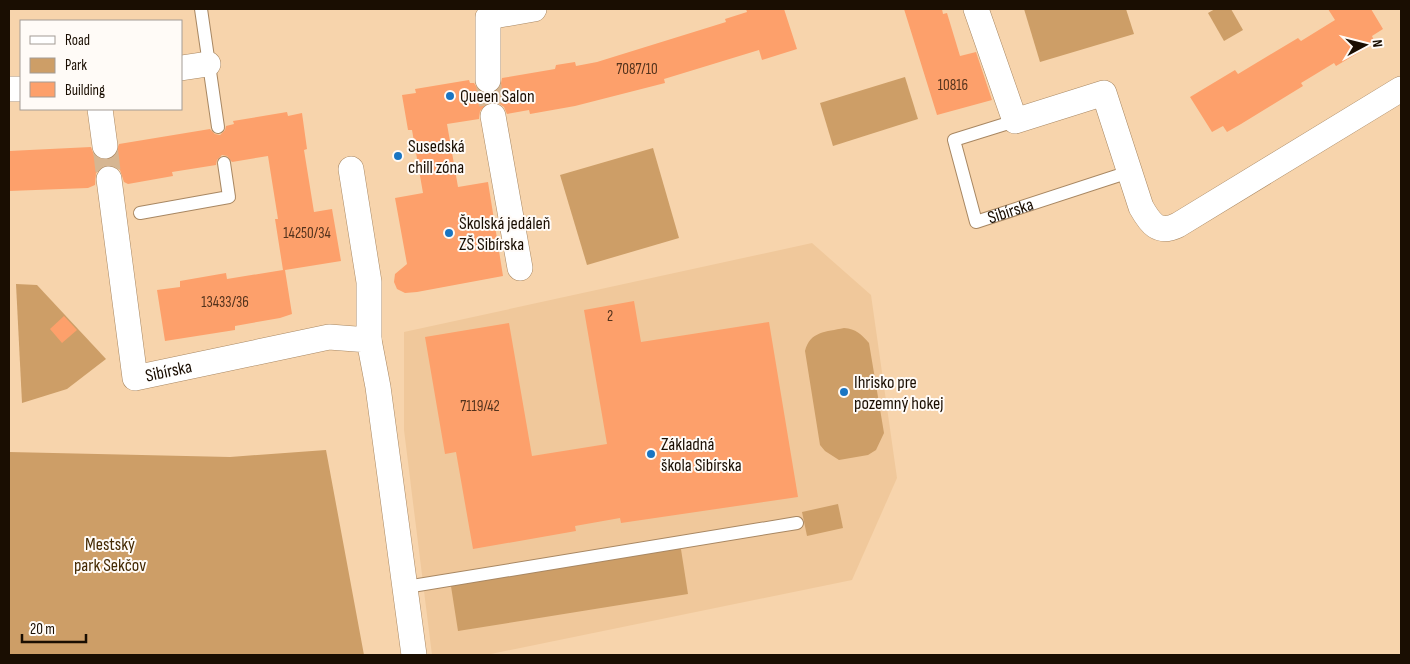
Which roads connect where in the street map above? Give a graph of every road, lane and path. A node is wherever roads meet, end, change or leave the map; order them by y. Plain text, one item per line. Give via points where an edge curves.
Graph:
1 (201, 9) edge
2 (534, 9) edge
3 (976, 9) edge
4 (487, 13) edge
5 (208, 64) junction
6 (182, 68) edge
7 (488, 80) tunnel mouth
8 (1401, 89) edge
9 (100, 110) edge
10 (493, 116) tunnel mouth
11 (1015, 121) junction
12 (218, 127) dead end
13 (105, 146) tunnel mouth
14 (224, 164) dead end
15 (1129, 172) junction
16 (351, 173) dead end
17 (109, 178) tunnel mouth
18 (140, 213) dead end
19 (520, 268) dead end
20 (369, 340) junction
21 (797, 523) dead end
22 (406, 587) junction
23 (414, 655) edge

1 - 5 lane
2 - 4 street
3 - 11 street
4 - 7 street
5 - 6 street
5 - 12 lane
8 - 15 street, Sibírska via 1170,229 1160,229 1151,224 1141,207
9 - 13 street
10 - 19 street
11 - 15 street, Sibírska via 1104,93
11 - 15 lane, Sibírska via 954,140 976,222
14 - 18 lane via 230,197
16 - 20 street via 369,282
17 - 20 street, Sibírska via 135,378 329,337
20 - 22 street
21 - 22 lane
22 - 23 street

